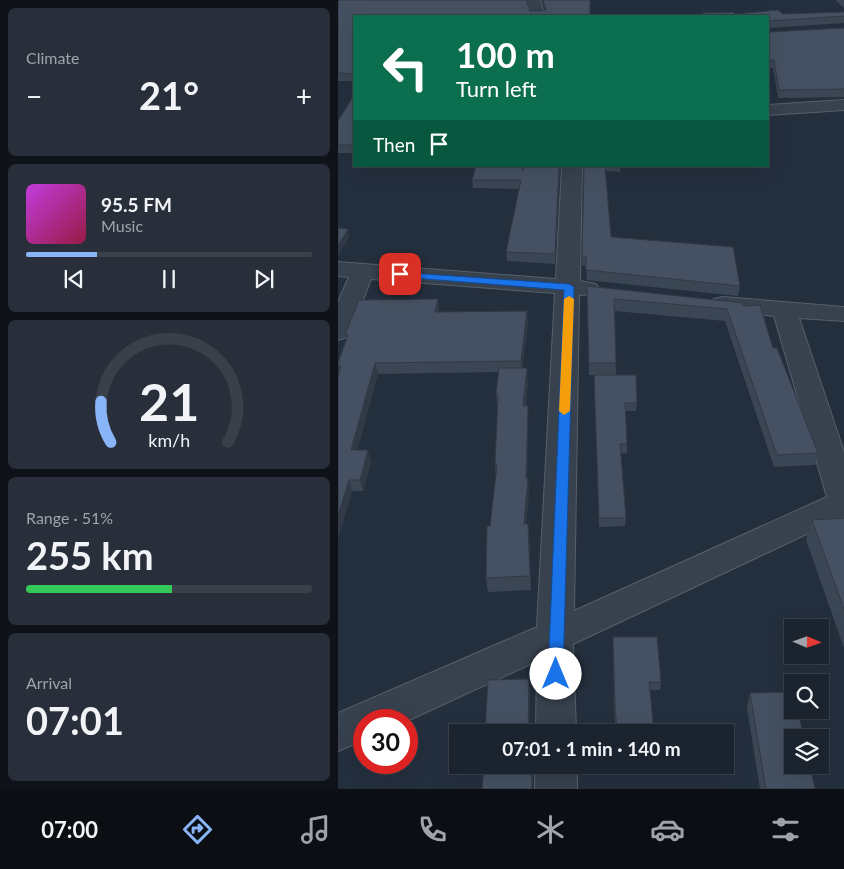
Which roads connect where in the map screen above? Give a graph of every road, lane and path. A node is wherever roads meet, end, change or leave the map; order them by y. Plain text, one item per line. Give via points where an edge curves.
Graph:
1 (533, 0) edge
2 (538, 15) edge
3 (844, 105) edge
4 (769, 110) edge
5 (572, 167) edge
6 (338, 269) edge
7 (362, 272) junction
8 (569, 287) junction
9 (608, 291) edge
10 (706, 302) edge
11 (784, 310) junction
12 (844, 314) edge
13 (338, 332) edge
14 (844, 503) edge
15 (555, 636) junction
16 (390, 709) edge
17 (556, 724) edge
18 (353, 725) edge
19 (338, 732) edge
20 (556, 774) edge
21 (556, 789) edge

1 - 2 street
3 - 4 street
5 - 8 street
6 - 7 street
7 - 8 street
7 - 13 street
8 - 9 street
8 - 15 street
10 - 11 street
11 - 12 street
11 - 14 street
14 - 15 street
15 - 16 street
15 - 17 street
18 - 19 street
20 - 21 street

